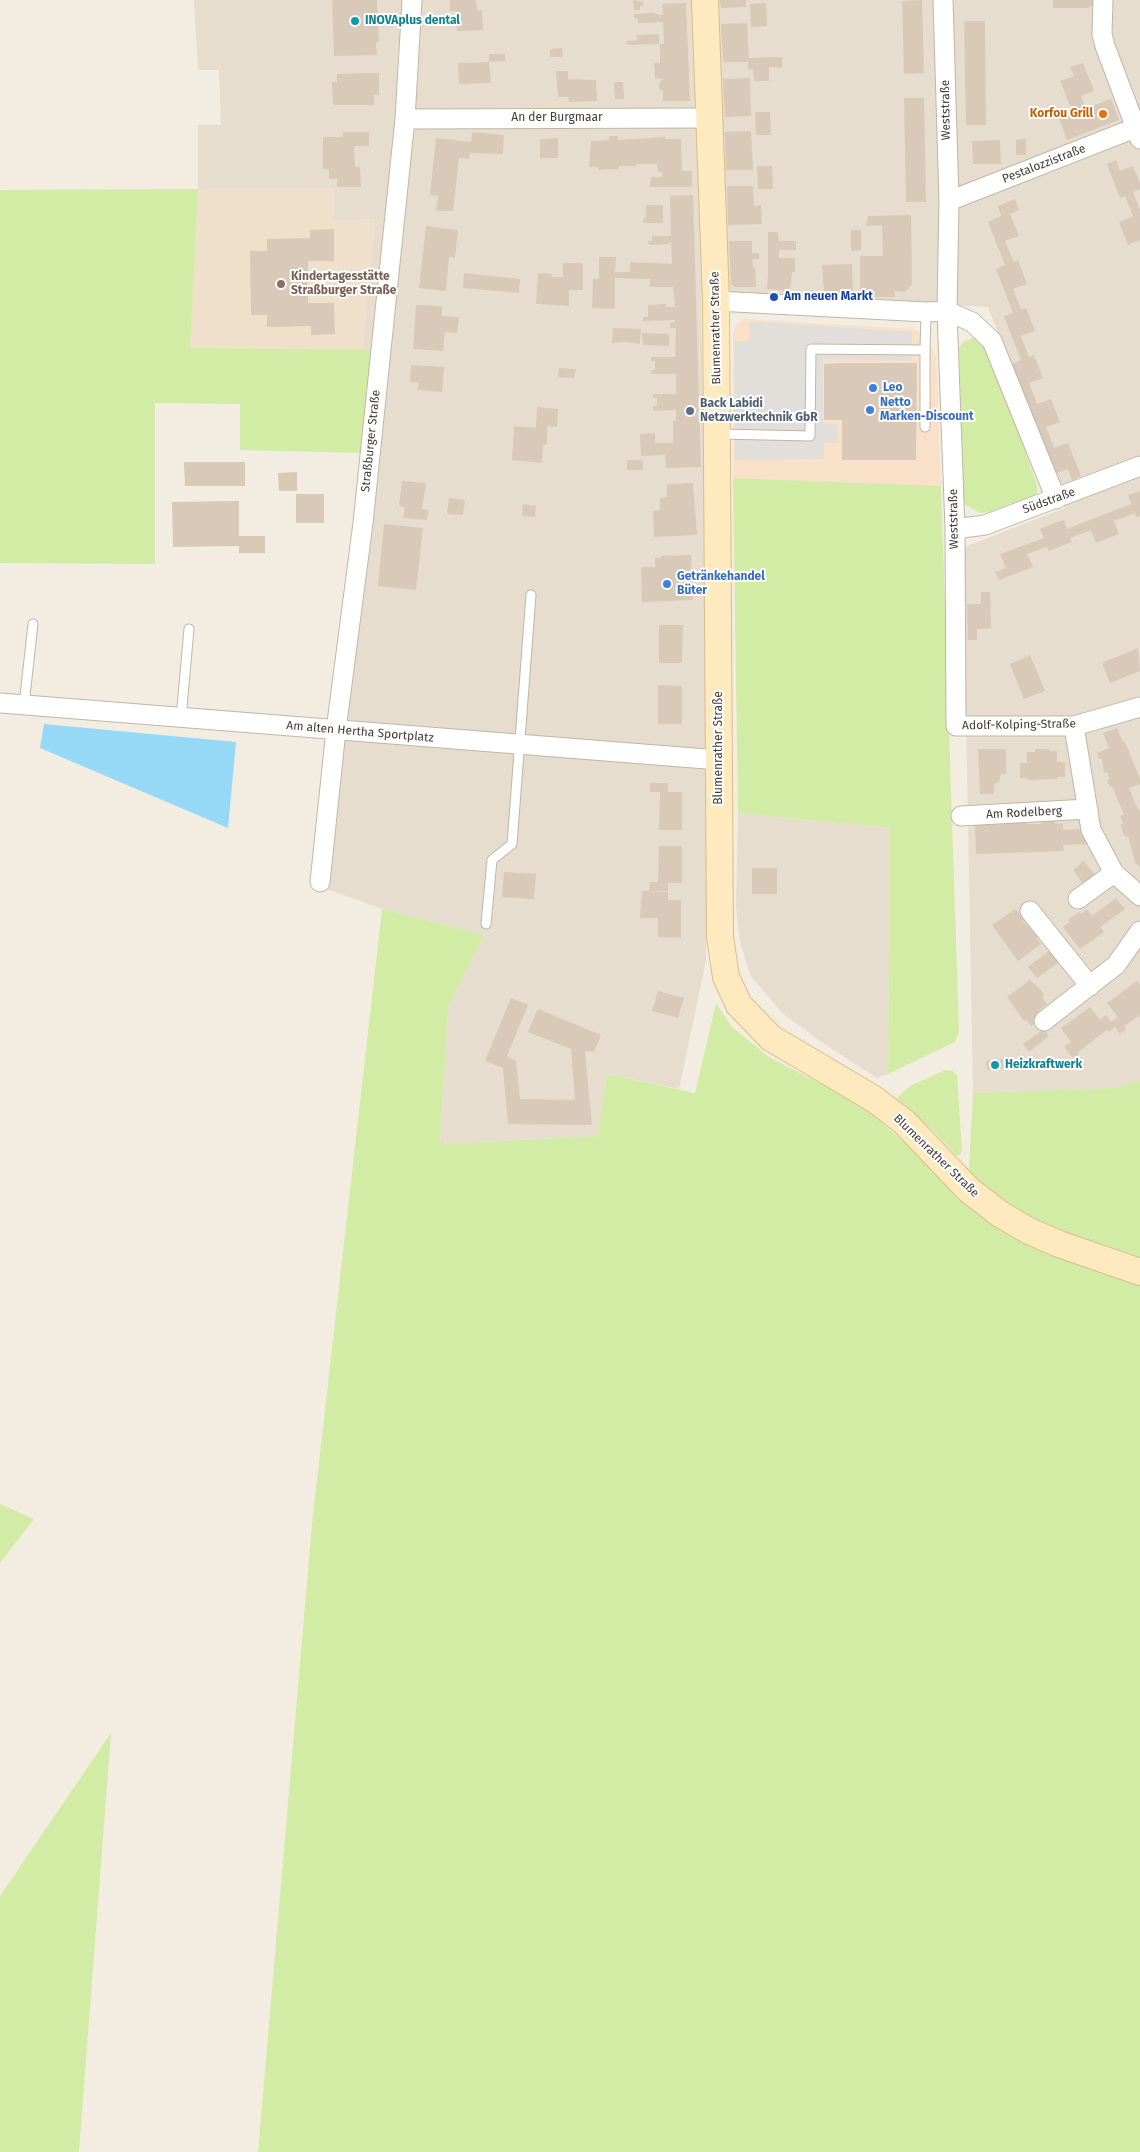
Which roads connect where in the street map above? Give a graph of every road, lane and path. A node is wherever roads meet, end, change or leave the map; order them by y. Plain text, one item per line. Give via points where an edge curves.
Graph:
1 (412, 0) edge
2 (705, 0) edge
3 (943, 0) edge
4 (1103, 0) edge
5 (709, 118) junction
6 (405, 119) junction
7 (1139, 131) edge
8 (948, 201) junction
9 (716, 301) junction
10 (947, 311) junction
11 (926, 312) junction
12 (925, 350) junction
13 (925, 427) dead end
14 (718, 434) junction
15 (1140, 466) edge
16 (1056, 499) junction
17 (955, 529) junction
18 (532, 595) dead end
19 (33, 624) dead end
20 (189, 630) dead end
21 (0, 703) edge
22 (24, 705) junction
23 (1140, 707) edge
24 (180, 718) junction
25 (956, 726) joint
26 (1074, 726) junction
27 (336, 730) junction
28 (520, 745) junction
29 (720, 760) junction
30 (1088, 809) junction
31 (961, 816) dead end
32 (1114, 873) junction
33 (320, 882) dead end
34 (1140, 896) edge
35 (1078, 899) dead end
36 (1030, 910) dead end
37 (486, 924) dead end
38 (1140, 931) edge
39 (1090, 986) junction
40 (1044, 1021) dead end
41 (1140, 1272) edge

1 - 6 street, Straßburger Straße
2 - 5 street, Blumenrather Straße
3 - 8 street, Weststraße
4 - 7 street via 1105,46
5 - 6 street, An der Burgmaar
5 - 9 street, Blumenrather Straße
6 - 27 street, Straßburger Straße via 363,523
7 - 8 street, Pestalozzistraße
8 - 10 street, Weststraße
9 - 11 street
9 - 14 street, Blumenrather Straße
10 - 11 street
10 - 16 street via 972,322 992,341
10 - 17 street, Weststraße
11 - 12 lane
12 - 13 lane
12 - 14 lane via 811,349 810,436
14 - 29 street, Blumenrather Straße
15 - 16 street, Südstraße
16 - 17 street, Südstraße via 985,525
17 - 25 street, Weststraße
18 - 28 lane
19 - 22 lane
20 - 24 lane
21 - 22 street, Am alten Hertha Sportplatz
22 - 24 street, Am alten Hertha Sportplatz
23 - 26 street, Adolf-Kolping-Straße
24 - 27 street, Am alten Hertha Sportplatz
25 - 26 street, Adolf-Kolping-Straße
26 - 30 street
27 - 28 street, Am alten Hertha Sportplatz
27 - 33 street, Straßburger Straße
28 - 29 street, Am alten Hertha Sportplatz
28 - 37 lane via 512,844 492,860
29 - 41 street, Blumenrather Straße via 720,937 726,977 739,1006 771,1038 874,1099 904,1122 969,1190 1000,1214 1059,1244
30 - 31 street, Am Rodelberg
30 - 32 street via 1092,830
32 - 34 street
32 - 35 street
36 - 39 street
38 - 39 street via 1116,965
39 - 40 street

